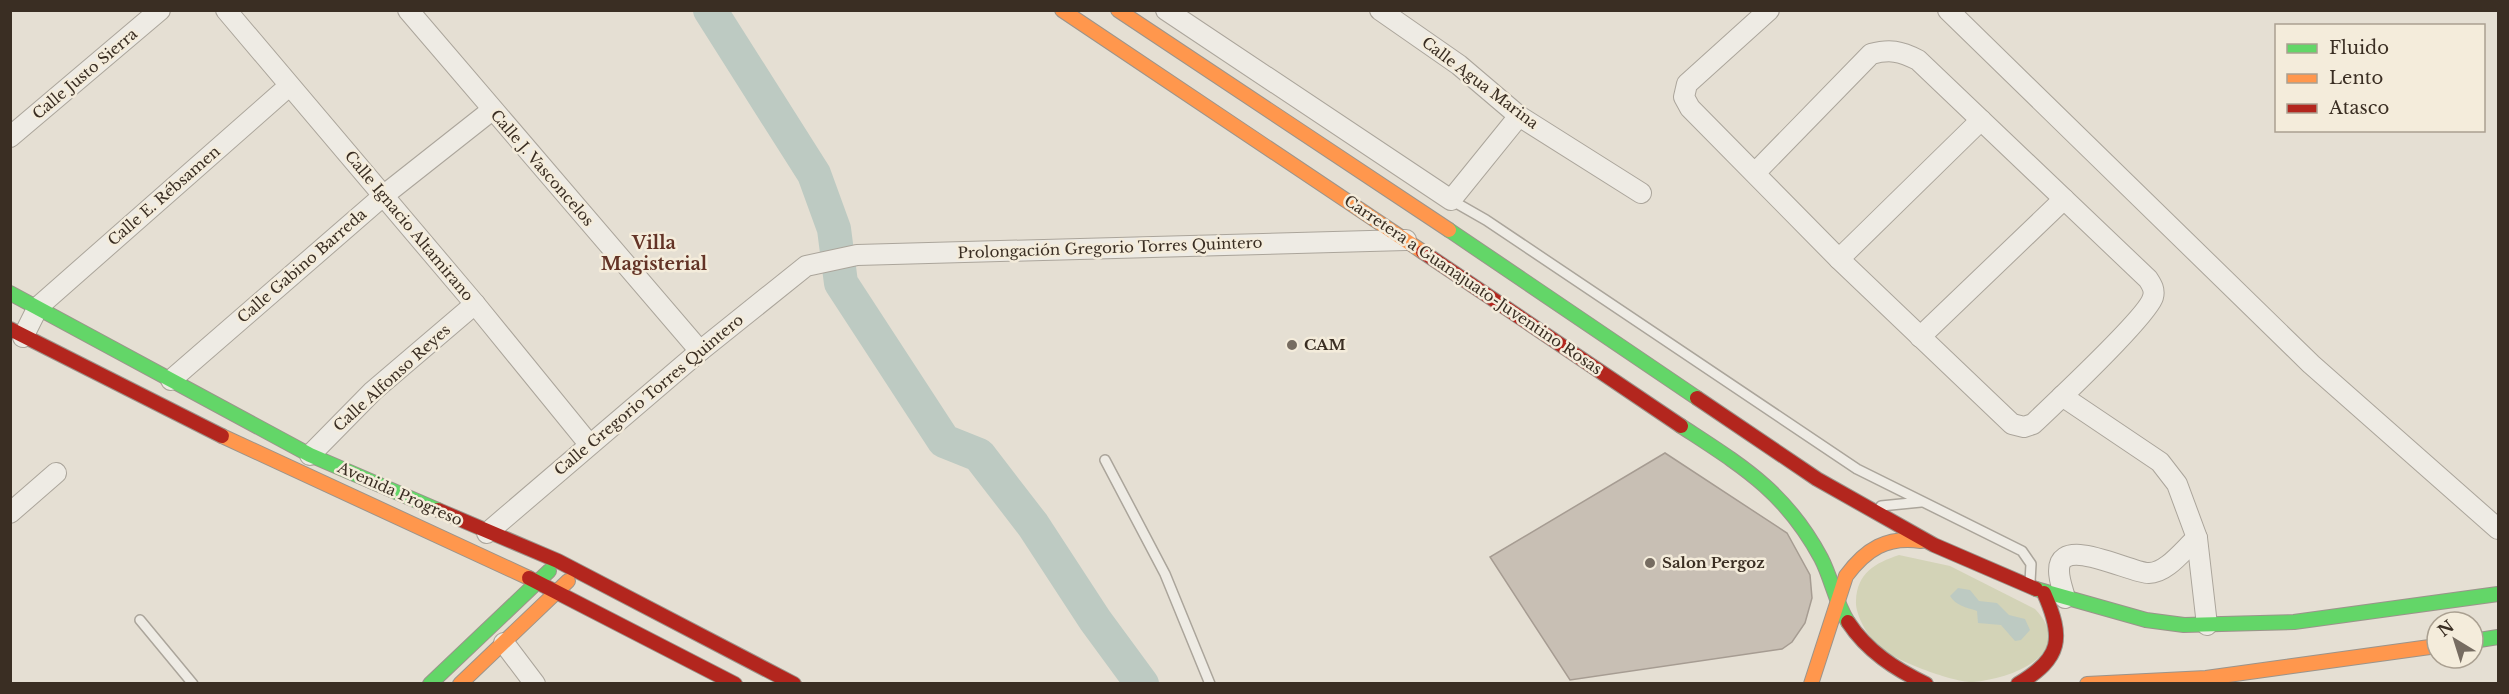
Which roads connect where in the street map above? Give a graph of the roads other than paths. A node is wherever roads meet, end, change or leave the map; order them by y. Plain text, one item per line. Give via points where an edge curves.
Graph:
1 (160, 10) edge
2 (226, 10) edge
3 (408, 10) edge
4 (1062, 10) edge
5 (1118, 10) edge
6 (1166, 10) edge
7 (1380, 10) edge
8 (1768, 10) edge
9 (1948, 10) edge
10 (289, 86) junction
11 (492, 110) junction
12 (1519, 116) junction
13 (1981, 120) junction
14 (10, 137) edge
15 (1755, 173) junction
16 (1641, 194) dead end
17 (383, 196) junction
18 (2064, 199) junction
19 (1451, 200) junction
20 (1408, 240) junction
21 (1839, 259) junction
22 (814, 263) joint
23 (10, 293) edge
24 (475, 304) junction
25 (38, 307) junction
26 (15, 335) edge
27 (1920, 337) junction
28 (700, 351) junction
29 (171, 380) junction
30 (2062, 396) junction
31 (589, 444) junction
32 (310, 455) junction
33 (1104, 460) dead end
34 (56, 472) dead end
35 (1924, 502) junction
36 (1865, 508) junction
37 (10, 513) edge
38 (2499, 529) edge
39 (487, 533) junction
40 (2196, 538) junction
41 (1934, 545) junction
42 (558, 561) junction
43 (578, 572) junction
44 (539, 583) junction
45 (2030, 585) junction
46 (556, 593) junction
47 (2044, 594) junction
48 (2499, 594) edge
49 (2065, 598) junction
50 (1837, 602) junction
51 (140, 620) dead end
52 (2207, 625) junction
53 (504, 643) junction
54 (2425, 648) edge
55 (2196, 681) edge
56 (193, 684) edge
57 (430, 684) edge
58 (460, 684) edge
59 (535, 684) edge
60 (735, 684) edge
61 (795, 684) edge
62 (1210, 684) edge
63 (1811, 684) edge
64 (1926, 684) edge
65 (2018, 684) edge
66 (2086, 684) edge

1 - 14 street, Calle Justo Sierra
2 - 10 street, Calle Ignacio Altamirano
3 - 11 street, Calle J. Vasconcelos
4 - 20 main road, Carretera a Guanajuato-Juventino Rosas
5 - 36 main road, Carretera a Guanajuato-Juventino Rosas
6 - 19 street
7 - 12 street, Calle Agua Marina via 1459,65
8 - 15 street via 1684,89 1690,108
9 - 38 street via 2311,364
10 - 17 street, Calle Ignacio Altamirano
10 - 25 street, Calle E. Rébsamen
11 - 17 street, Calle Gabino Barreda
11 - 28 street, Calle J. Vasconcelos
12 - 16 street, Calle Agua Marina
12 - 19 street
13 - 15 street via 1918,60 1900,51 1887,50 1871,54
13 - 18 street
13 - 21 street
15 - 21 street
17 - 24 street, Calle Ignacio Altamirano
17 - 29 street, Calle Gabino Barreda
18 - 27 street
18 - 30 street via 2148,279 2153,297
19 - 35 lane via 1857,469
20 - 22 street, Prolongación Gregorio Torres Quintero via 857,255
20 - 50 main road, Carretera a Guanajuato-Juventino Rosas via 1759,477 1800,521 1822,560
21 - 27 street
22 - 28 street, Calle Gregorio Torres Quintero via 800,270
23 - 25 main road, Avenida Progreso
24 - 31 street, Calle Ignacio Altamirano
24 - 32 street, Calle Alfonso Reyes via 373,392
25 - 26 street
25 - 29 main road, Avenida Progreso
26 - 44 main road, Avenida Progreso via 243,447
27 - 30 street via 2012,424 2033,424
28 - 31 street, Calle Gregorio Torres Quintero
29 - 32 main road, Avenida Progreso
30 - 40 street via 2160,462 2177,483
31 - 39 street, Calle Gregorio Torres Quintero
32 - 39 main road, Avenida Progreso
33 - 62 lane via 1165,574
34 - 37 street
35 - 36 lane
35 - 45 lane via 2022,551 2031,564
36 - 41 main road, Carretera a Guanajuato-Juventino Rosas
39 - 42 main road, Avenida Progreso
40 - 49 street via 2160,571 2148,573 2086,555 2067,556 2059,571
40 - 52 street
41 - 45 main road
41 - 50 main road via 1891,538 1868,550 1846,576
42 - 43 main road, Avenida Progreso
42 - 44 main road
43 - 46 main road
43 - 61 main road, Avenida Progreso
44 - 46 main road, Avenida Progreso
44 - 57 main road
45 - 47 main road
46 - 53 main road
46 - 60 main road, Avenida Progreso
47 - 49 main road
47 - 65 main road via 2058,623 2060,634 2055,652 2047,664
48 - 52 main road via 2294,622
49 - 52 main road via 2146,620
50 - 63 main road
50 - 64 main road, Carretera a Guanajuato-Juventino Rosas via 1851,629 1872,651
51 - 56 lane
53 - 58 main road
53 - 59 street
54 - 55 main road
55 - 66 main road

